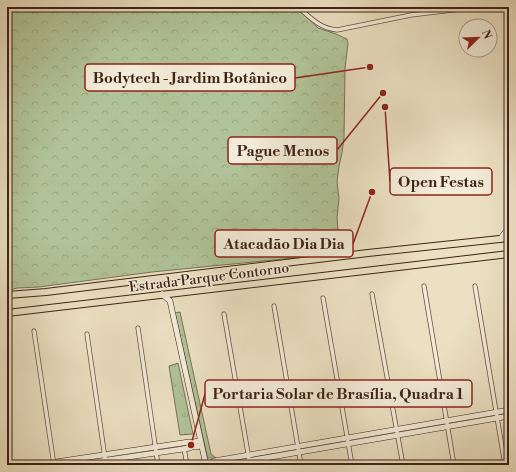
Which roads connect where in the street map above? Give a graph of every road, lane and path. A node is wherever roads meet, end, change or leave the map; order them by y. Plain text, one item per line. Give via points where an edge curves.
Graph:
1 (298, 7) edge
2 (478, 7) edge
3 (503, 7) edge
4 (509, 10) edge
5 (509, 218) edge
6 (509, 224) edge
7 (509, 238) edge
8 (500, 239) junction
9 (509, 254) edge
10 (424, 286) dead end
11 (475, 286) dead end
12 (30, 293) junction
13 (173, 293) junction
14 (162, 294) junction
15 (372, 294) dead end
16 (7, 295) edge
17 (7, 298) edge
18 (323, 298) dead end
19 (170, 301) junction
20 (274, 306) dead end
21 (38, 309) junction
22 (7, 310) edge
23 (7, 313) edge
24 (224, 314) dead end
25 (138, 328) dead end
26 (34, 331) dead end
27 (87, 334) dead end
28 (509, 410) edge
29 (497, 415) junction
30 (509, 416) edge
31 (447, 424) junction
32 (397, 432) junction
33 (347, 441) junction
34 (201, 443) junction
35 (190, 445) junction
36 (299, 449) junction
37 (156, 450) junction
38 (105, 460) edge
39 (250, 460) edge
40 (211, 463) edge
41 (54, 464) edge
42 (36, 465) edge
43 (73, 465) edge
44 (158, 465) edge
45 (187, 465) edge
46 (224, 465) edge
47 (301, 465) edge
48 (352, 465) edge
49 (403, 465) edge
50 (454, 465) edge
51 (505, 465) edge

1 - 2 street via 320,25 336,30 411,15
3 - 4 street
5 - 6 street
6 - 8 street
7 - 8 highway, Estrada Parque Contorno
8 - 12 highway, Estrada Parque Contorno
9 - 13 highway, Estrada Parque Contorno
10 - 31 street
11 - 29 street
12 - 16 highway, Estrada Parque Contorno
12 - 17 highway
13 - 14 highway, Estrada Parque Contorno
13 - 19 street
14 - 19 street
14 - 21 highway, Estrada Parque Contorno
15 - 32 street
18 - 33 street
19 - 34 street
20 - 36 street
21 - 22 highway
21 - 23 highway, Estrada Parque Contorno
24 - 39 street
25 - 37 street
26 - 41 street
27 - 38 street
28 - 29 street
29 - 30 street
29 - 31 street
29 - 51 street
31 - 32 street
31 - 50 street
32 - 33 street
32 - 49 street
33 - 36 street
33 - 48 street
34 - 35 street
34 - 40 street
35 - 37 street
35 - 45 street
36 - 39 street
36 - 47 street
37 - 38 street
37 - 44 street
38 - 41 street
38 - 43 street
39 - 40 street
39 - 46 street
41 - 42 street

